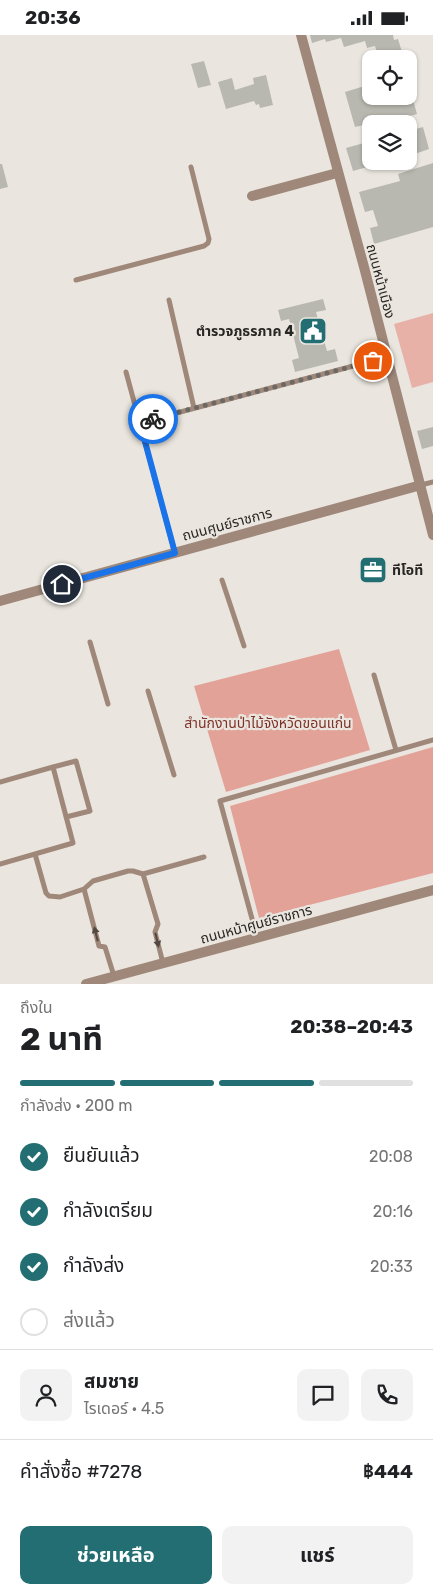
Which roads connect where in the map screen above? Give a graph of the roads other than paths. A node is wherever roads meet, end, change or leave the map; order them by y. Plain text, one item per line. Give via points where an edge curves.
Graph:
1 (301, 35) edge
2 (191, 167) dead end
3 (337, 173) junction
4 (252, 196) dead end
5 (76, 280) dead end
6 (169, 300) dead end
7 (387, 357) junction
8 (126, 372) dead end
9 (194, 408) junction
10 (140, 423) junction
11 (433, 482) edge
12 (421, 485) junction
13 (433, 535) edge
14 (175, 553) junction
15 (222, 580) dead end
16 (0, 601) edge
17 (90, 642) dead end
18 (244, 646) dead end
19 (374, 675) dead end
20 (148, 691) dead end
21 (108, 704) dead end
22 (433, 739) edge
23 (396, 750) junction
24 (53, 767) junction
25 (174, 775) dead end
26 (0, 782) edge
27 (66, 817) junction
28 (35, 854) junction
29 (204, 857) dead end
30 (0, 864) edge
31 (143, 874) junction
32 (84, 889) junction
33 (433, 890) edge
34 (257, 938) junction
35 (162, 963) junction
36 (114, 977) junction
37 (86, 984) edge

1 - 3 street, ถนนหน้าเมือง
2 - 5 lane via 208,243
3 - 4 street
3 - 7 street, ถนนหน้าเมือง
6 - 9 lane
7 - 9 lane
7 - 12 street, ถนนหน้าเมือง
8 - 10 lane
9 - 10 lane
10 - 14 lane
11 - 12 lane, ถนนศูนย์ราชการ
12 - 13 street, ถนนหน้าเมือง
12 - 14 street, ถนนศูนย์ราชการ
14 - 16 street, ถนนศูนย์ราชการ
15 - 18 lane
17 - 21 lane
19 - 23 lane
20 - 25 lane
22 - 23 lane
23 - 34 lane via 220,801
24 - 26 lane
24 - 27 lane
24 - 27 lane via 76,761 90,811
27 - 28 lane via 73,843
28 - 30 lane
28 - 32 lane via 49,896 60,897
29 - 31 lane
31 - 32 lane via 128,871 93,881
31 -> 35 lane via 158,924 154,932
36 -> 32 lane via 105,947 98,946
33 - 34 street, ถนนหน้าศูนย์ราชการ
34 - 35 street, ถนนหน้าศูนย์ราชการ
35 - 36 street, ถนนหน้าศูนย์ราชการ
36 - 37 street, ถนนหน้าศูนย์ราชการ

